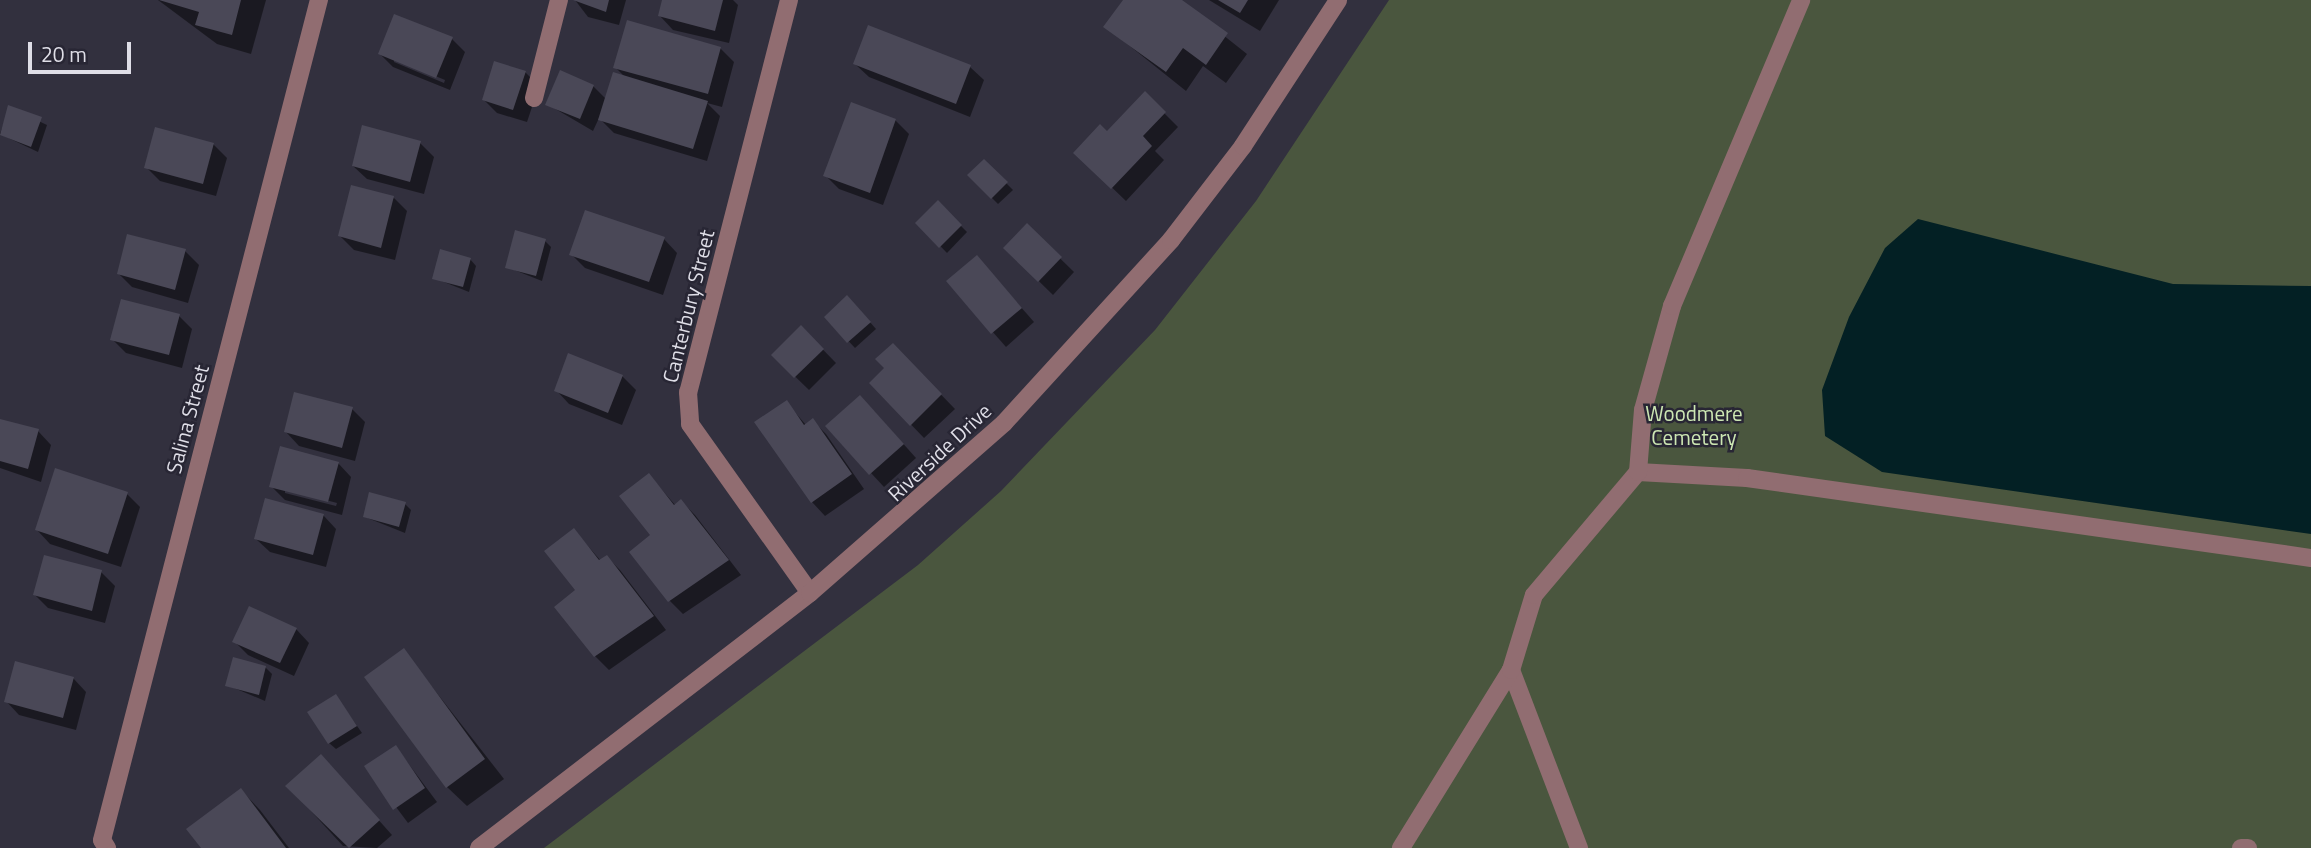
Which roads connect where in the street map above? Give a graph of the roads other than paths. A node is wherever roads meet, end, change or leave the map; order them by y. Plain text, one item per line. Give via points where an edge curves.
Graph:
1 (319, 0) edge
2 (559, 0) edge
3 (789, 0) edge
4 (1338, 0) edge
5 (1801, 0) edge
6 (534, 98) dead end
7 (1638, 472) junction
8 (2311, 558) edge
9 (810, 593) junction
10 (1511, 670) junction
11 (107, 848) edge
12 (479, 848) edge
13 (1401, 848) edge
14 (1579, 848) edge
15 (2241, 848) edge
16 (2248, 848) edge

1 - 11 street, Salina Street via 102,840
2 - 6 street
3 - 9 street, Canterbury Street via 688,392 690,424
4 - 9 street, Riverside Drive via 1243,146 1094,330 925,497
5 - 7 street via 1672,306 1643,410
7 - 8 street via 1747,478
7 - 10 street via 1534,595
9 - 12 street, Riverside Drive
10 - 13 street
10 - 14 street
15 - 16 street

